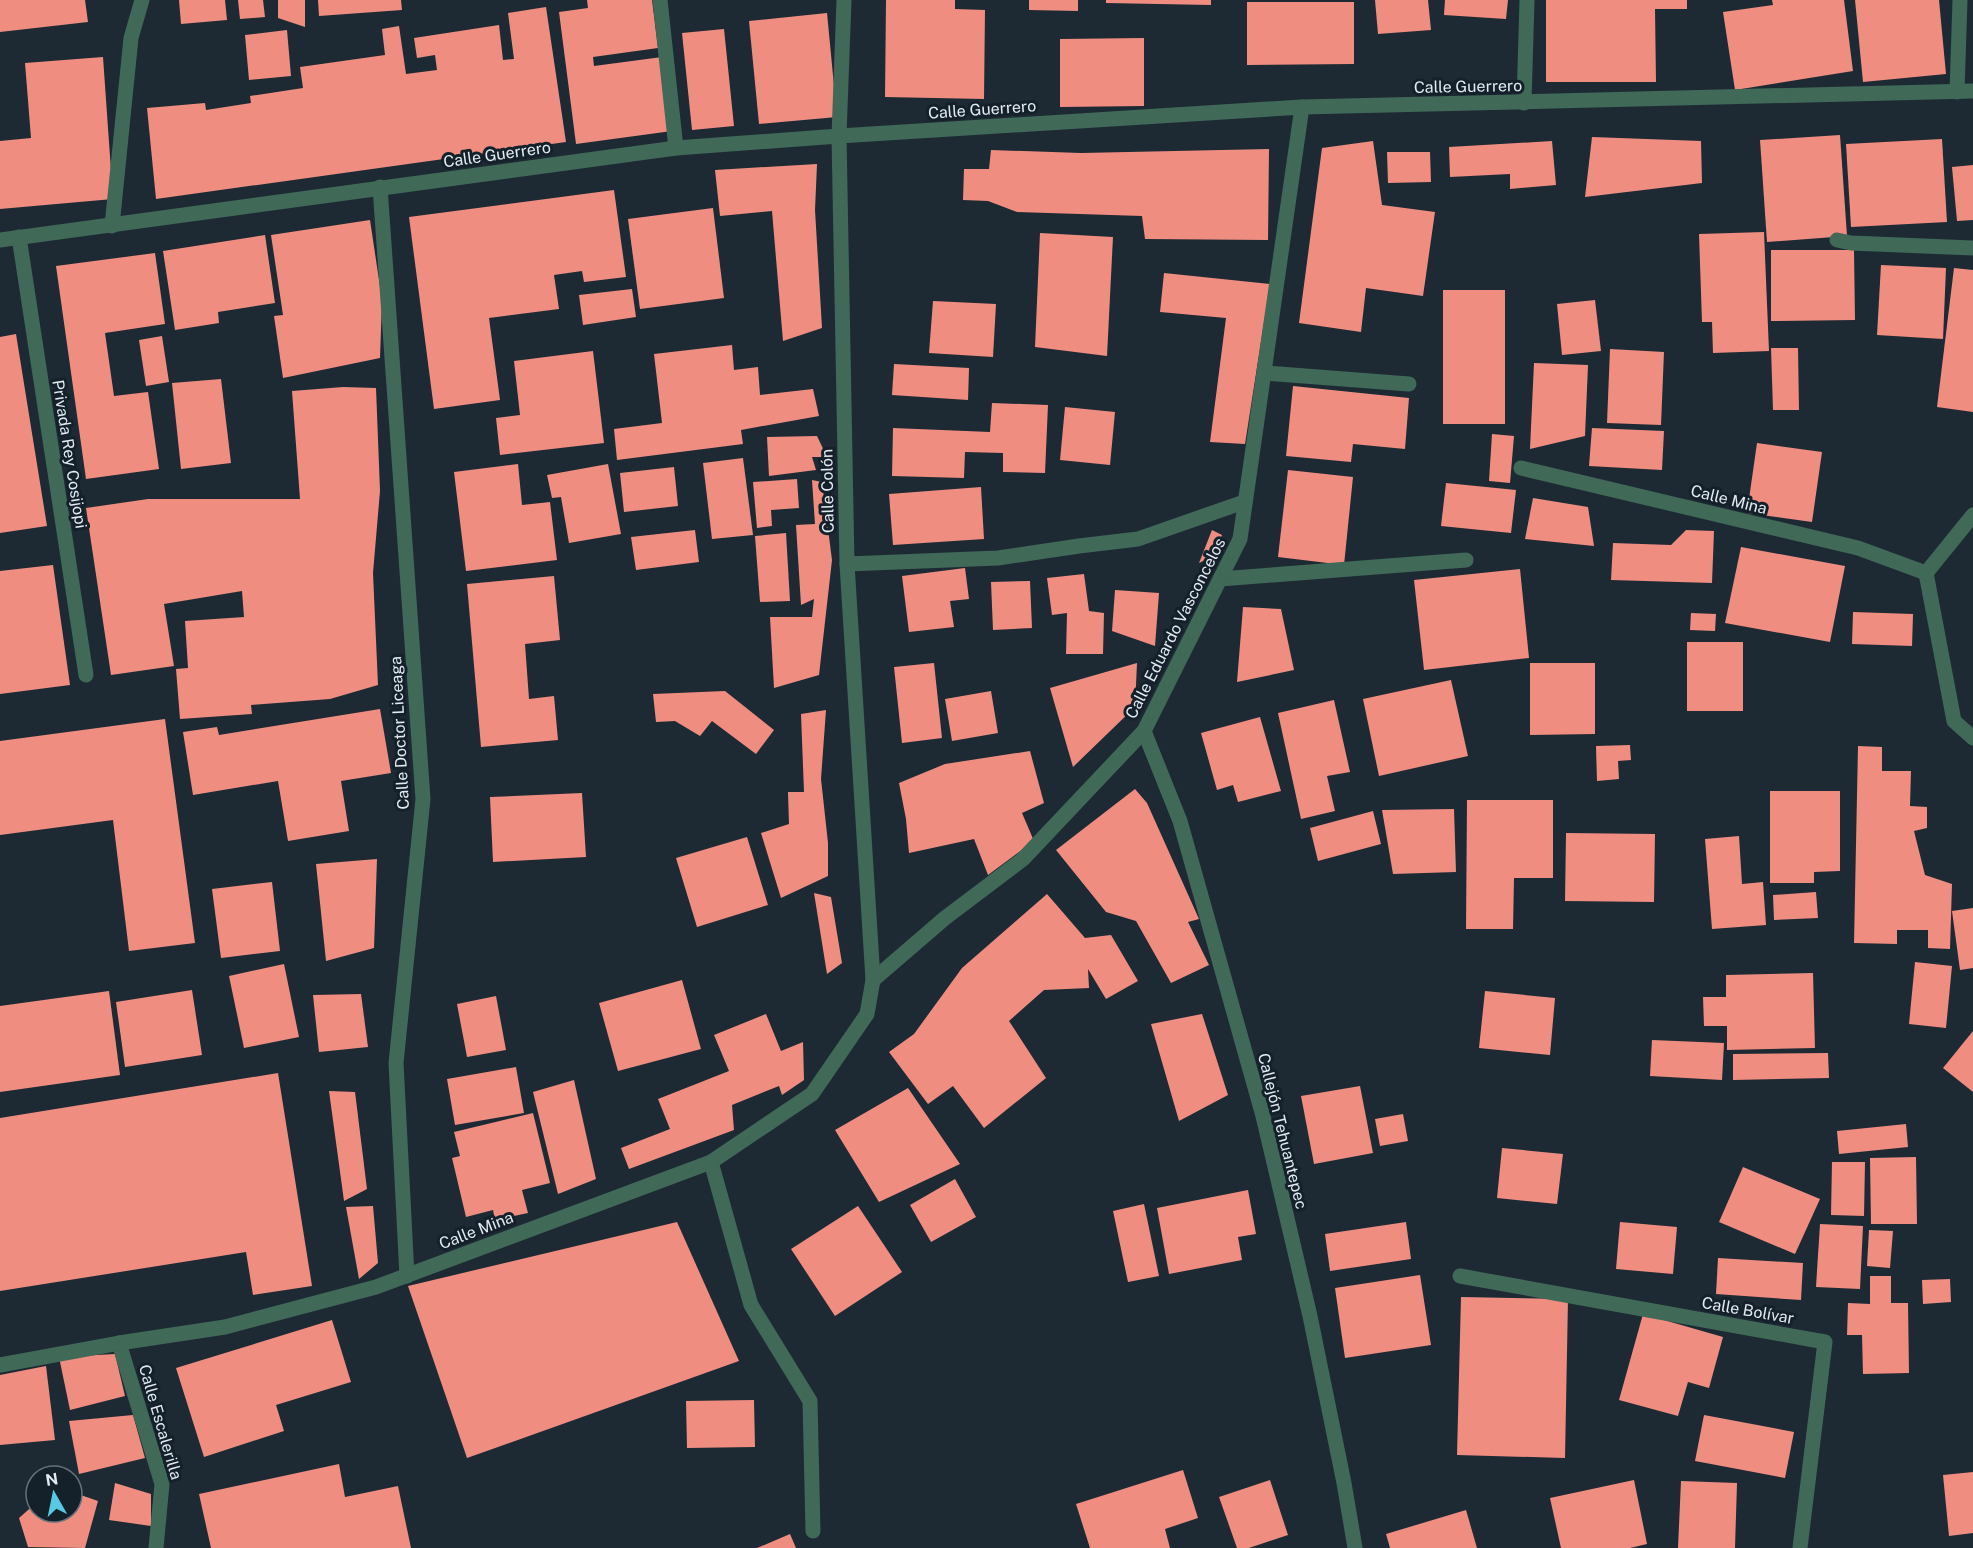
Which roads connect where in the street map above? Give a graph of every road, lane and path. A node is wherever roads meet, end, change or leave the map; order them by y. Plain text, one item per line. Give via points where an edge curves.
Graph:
1 (142, 0) edge
2 (660, 0) edge
3 (844, 0) edge
4 (1527, 0) edge
5 (1960, 0) edge
6 (1973, 91) edge
7 (1957, 92) junction
8 (1524, 103) junction
9 (1302, 107) junction
10 (839, 136) junction
11 (676, 148) junction
12 (380, 187) junction
13 (112, 226) junction
14 (20, 237) junction
15 (0, 240) edge
16 (1838, 240) dead end
17 (1973, 249) edge
18 (1265, 373) junction
19 (1409, 384) dead end
20 (1521, 468) dead end
21 (1244, 502) junction
22 (1973, 515) edge
23 (1466, 561) dead end
24 (847, 564) junction
25 (1926, 573) junction
26 (1220, 579) junction
27 (86, 675) dead end
28 (1144, 731) junction
29 (1973, 738) edge
30 (873, 980) junction
31 (711, 1162) junction
32 (406, 1276) junction
33 (1460, 1276) dead end
34 (119, 1343) junction
35 (0, 1365) edge
36 (813, 1531) dead end
37 (156, 1548) edge
38 (1355, 1548) edge
39 (1800, 1548) edge

1 - 13 street via 131,38
2 - 11 street
3 - 10 street, Calle Colón
4 - 8 street
5 - 7 street
6 - 7 street, Calle Guerrero
7 - 8 street, Calle Guerrero
8 - 9 street, Calle Guerrero
9 - 10 street, Calle Guerrero
9 - 18 street, Calle Eduardo Vasconcelos
10 - 11 street, Calle Guerrero
10 - 24 street, Calle Colón
11 - 12 street, Calle Guerrero
12 - 13 street, Calle Guerrero
12 - 32 street, Calle Doctor Liceaga via 423,799 396,1063
13 - 14 street, Calle Guerrero
14 - 15 street, Calle Guerrero
14 - 27 street, Privada Rey Cosijopi
16 - 17 street
18 - 19 street
18 - 21 street, Calle Eduardo Vasconcelos
20 - 25 street, Calle Mina via 1858,549
21 - 24 street via 1138,539 998,558
21 - 26 street, Calle Eduardo Vasconcelos via 1240,539
22 - 25 street
23 - 26 street
24 - 30 street, Calle Colón
25 - 29 street via 1954,721
26 - 28 street, Calle Eduardo Vasconcelos
28 - 30 street, Calle Eduardo Vasconcelos via 1023,859 945,918
28 - 38 street, Callejón Tehuantepec via 1180,821 1263,1116 1310,1316
30 - 31 street, Calle Mina via 867,1014 812,1094
31 - 32 street, Calle Mina
31 - 36 street via 751,1305 810,1401
32 - 34 street, Calle Mina via 225,1327
33 - 39 street, Calle Bolívar via 1825,1342
34 - 35 street, Calle Mina
34 - 37 street, Calle Escalerilla via 162,1485

